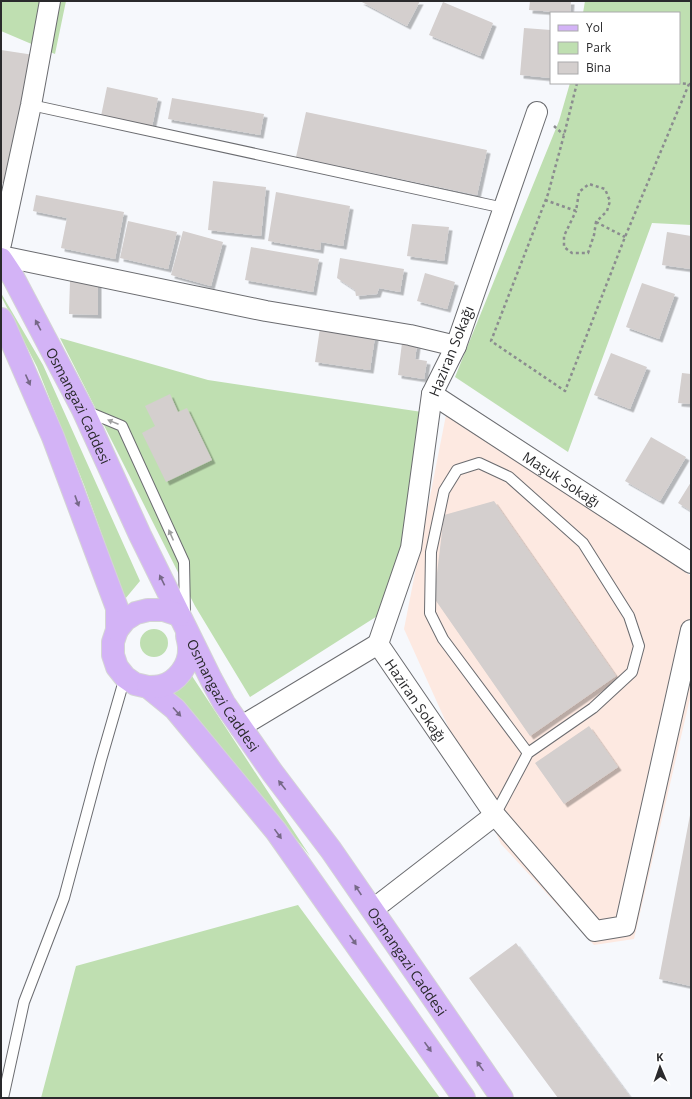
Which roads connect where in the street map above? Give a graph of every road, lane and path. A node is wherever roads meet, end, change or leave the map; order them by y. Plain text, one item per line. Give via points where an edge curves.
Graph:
1 (50, 1) edge
2 (680, 83) edge
3 (577, 84) edge
4 (31, 106) junction
5 (537, 112) dead end
6 (546, 200) junction
7 (504, 208) junction
8 (576, 211) junction
9 (596, 222) junction
10 (625, 237) junction
11 (1, 244) edge
12 (1, 256) edge
13 (1, 259) edge
14 (1, 319) edge
15 (456, 346) junction
16 (432, 394) junction
17 (83, 410) junction
18 (691, 563) edge
19 (182, 621) junction
20 (117, 630) junction
21 (691, 630) edge
22 (378, 644) junction
23 (125, 677) junction
24 (148, 687) junction
25 (240, 727) junction
26 (528, 753) junction
27 (495, 815) junction
28 (372, 910) junction
29 (4, 1098) edge
30 (464, 1098) edge
31 (502, 1098) edge

1 - 4 street
2 - 10 path via 689,84
3 - 6 path
4 - 7 lane
4 - 11 street
5 - 7 street, Haziran Sokağı
6 - 8 path
6 - 10 path via 491,341 565,391
7 - 15 street, Haziran Sokağı
8 - 9 path via 579,192 589,184 605,189 610,201 607,211
8 - 9 path via 564,236 564,246 572,253 588,253
9 - 10 path
12 - 15 street via 266,311 410,335
17 -> 13 main road, Osmangazi Caddesi
14 -> 20 main road via 62,459 117,608
15 - 16 street, Haziran Sokağı
16 - 18 street, Maşuk Sokağı
16 - 22 street, Haziran Sokağı via 411,548
19 -> 17 main road, Osmangazi Caddesi
19 -> 17 lane via 184,562 122,426
19 - 20 main road via 164,610 148,610 136,613 125,620
19 - 24 main road via 190,647 182,672 166,684
19 - 25 main road, Osmangazi Caddesi via 224,704
20 - 23 main road via 113,642 113,655 117,667
21 - 27 street, Haziran Sokağı via 625,926 595,931
22 - 25 street
22 - 27 street, Haziran Sokağı
23 - 24 main road via 136,684
23 - 29 lane via 64,898 24,1002
24 -> 30 main road via 175,709 276,831
28 -> 25 main road, Osmangazi Caddesi
26 - 26 lane via 593,708 632,672 639,646 629,616 583,543 509,477 479,463 457,470 444,490 431,552 430,613 443,639
26 - 27 lane
27 - 28 street
31 -> 28 main road, Osmangazi Caddesi

